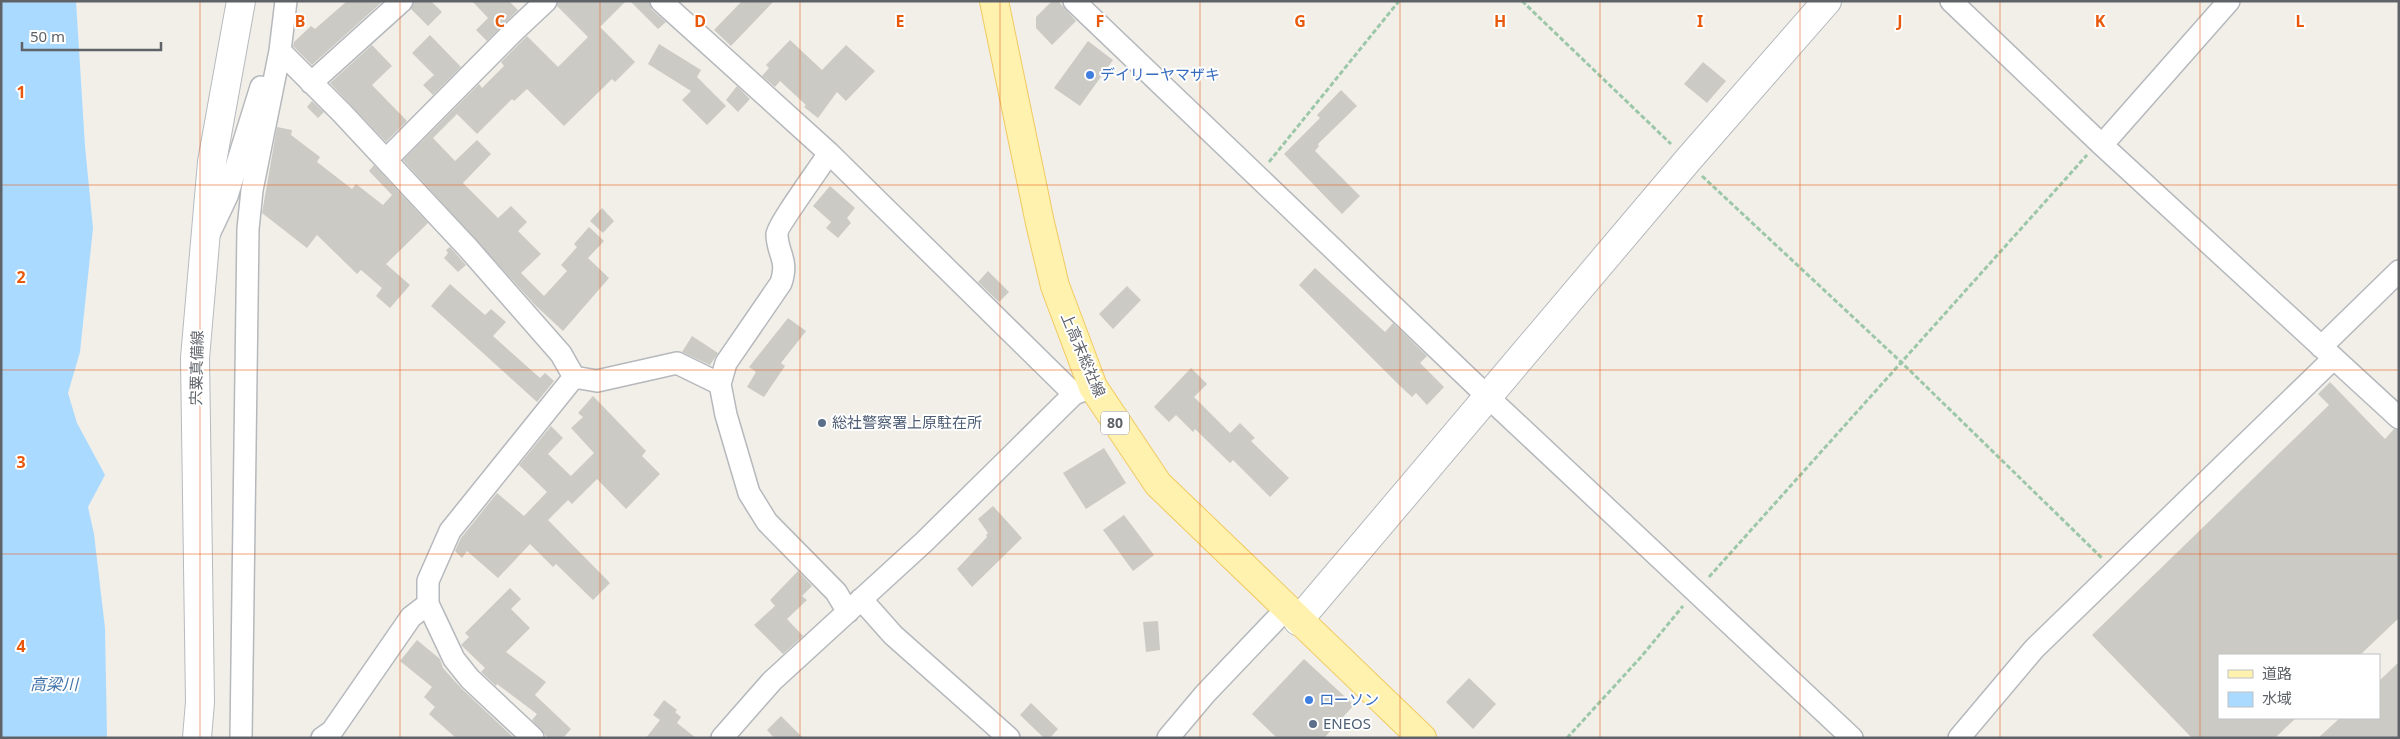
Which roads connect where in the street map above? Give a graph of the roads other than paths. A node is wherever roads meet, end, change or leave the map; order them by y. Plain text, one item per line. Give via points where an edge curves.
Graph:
1 (241, 1) edge
2 (286, 1) edge
3 (402, 1) edge
4 (546, 1) edge
5 (661, 1) edge
6 (994, 1) edge
7 (1074, 1) edge
8 (1827, 1) edge
9 (1951, 1) edge
10 (2229, 1) edge
11 (280, 51) junction
12 (311, 83) junction
13 (2100, 144) junction
14 (828, 153) junction
15 (386, 160) junction
16 (204, 244) junction
17 (2399, 271) edge
18 (2328, 353) junction
19 (574, 377) junction
20 (720, 384) junction
21 (1083, 390) junction
22 (1488, 396) junction
23 (2399, 418) edge
24 (428, 604) junction
25 (855, 606) junction
26 (1292, 615) junction
27 (197, 738) edge
28 (241, 738) edge
29 (322, 738) edge
30 (533, 738) edge
31 (722, 738) edge
32 (1009, 738) edge
33 (1168, 738) edge
34 (1422, 738) edge
35 (1852, 738) edge
36 (1959, 738) edge

1 - 16 street, 宍粟真備線 via 212,162
2 - 11 street
3 - 12 street
4 - 15 street
5 - 14 street
6 - 21 main road, 上高末総社線 / 80 via 1040,223
7 - 22 street
8 - 22 street
9 - 13 street
10 - 13 street
11 - 12 street
11 - 16 street via 266,73 227,196
11 - 28 street via 252,190 248,229
12 - 15 street
13 - 18 street
14 - 20 street via 777,233 785,270 781,283 726,363
14 - 21 street
15 - 19 street via 530,318 561,354
16 - 27 street, 宍粟真備線 via 195,358 200,702
17 - 18 street
18 - 23 street
18 - 36 street via 2034,649
19 - 20 street via 597,381 677,363
19 - 24 street via 450,531 428,581
20 - 25 street via 749,492 767,522
21 - 25 street
21 - 26 main road, 上高末総社線 / 80 via 1158,484
22 - 26 street
22 - 35 street
24 - 29 street via 412,617 332,731
24 - 30 street via 454,659 470,679
25 - 31 street via 772,681
25 - 32 street via 893,635
26 - 33 street via 1205,694
26 - 34 main road, 上高末総社線 / 80

